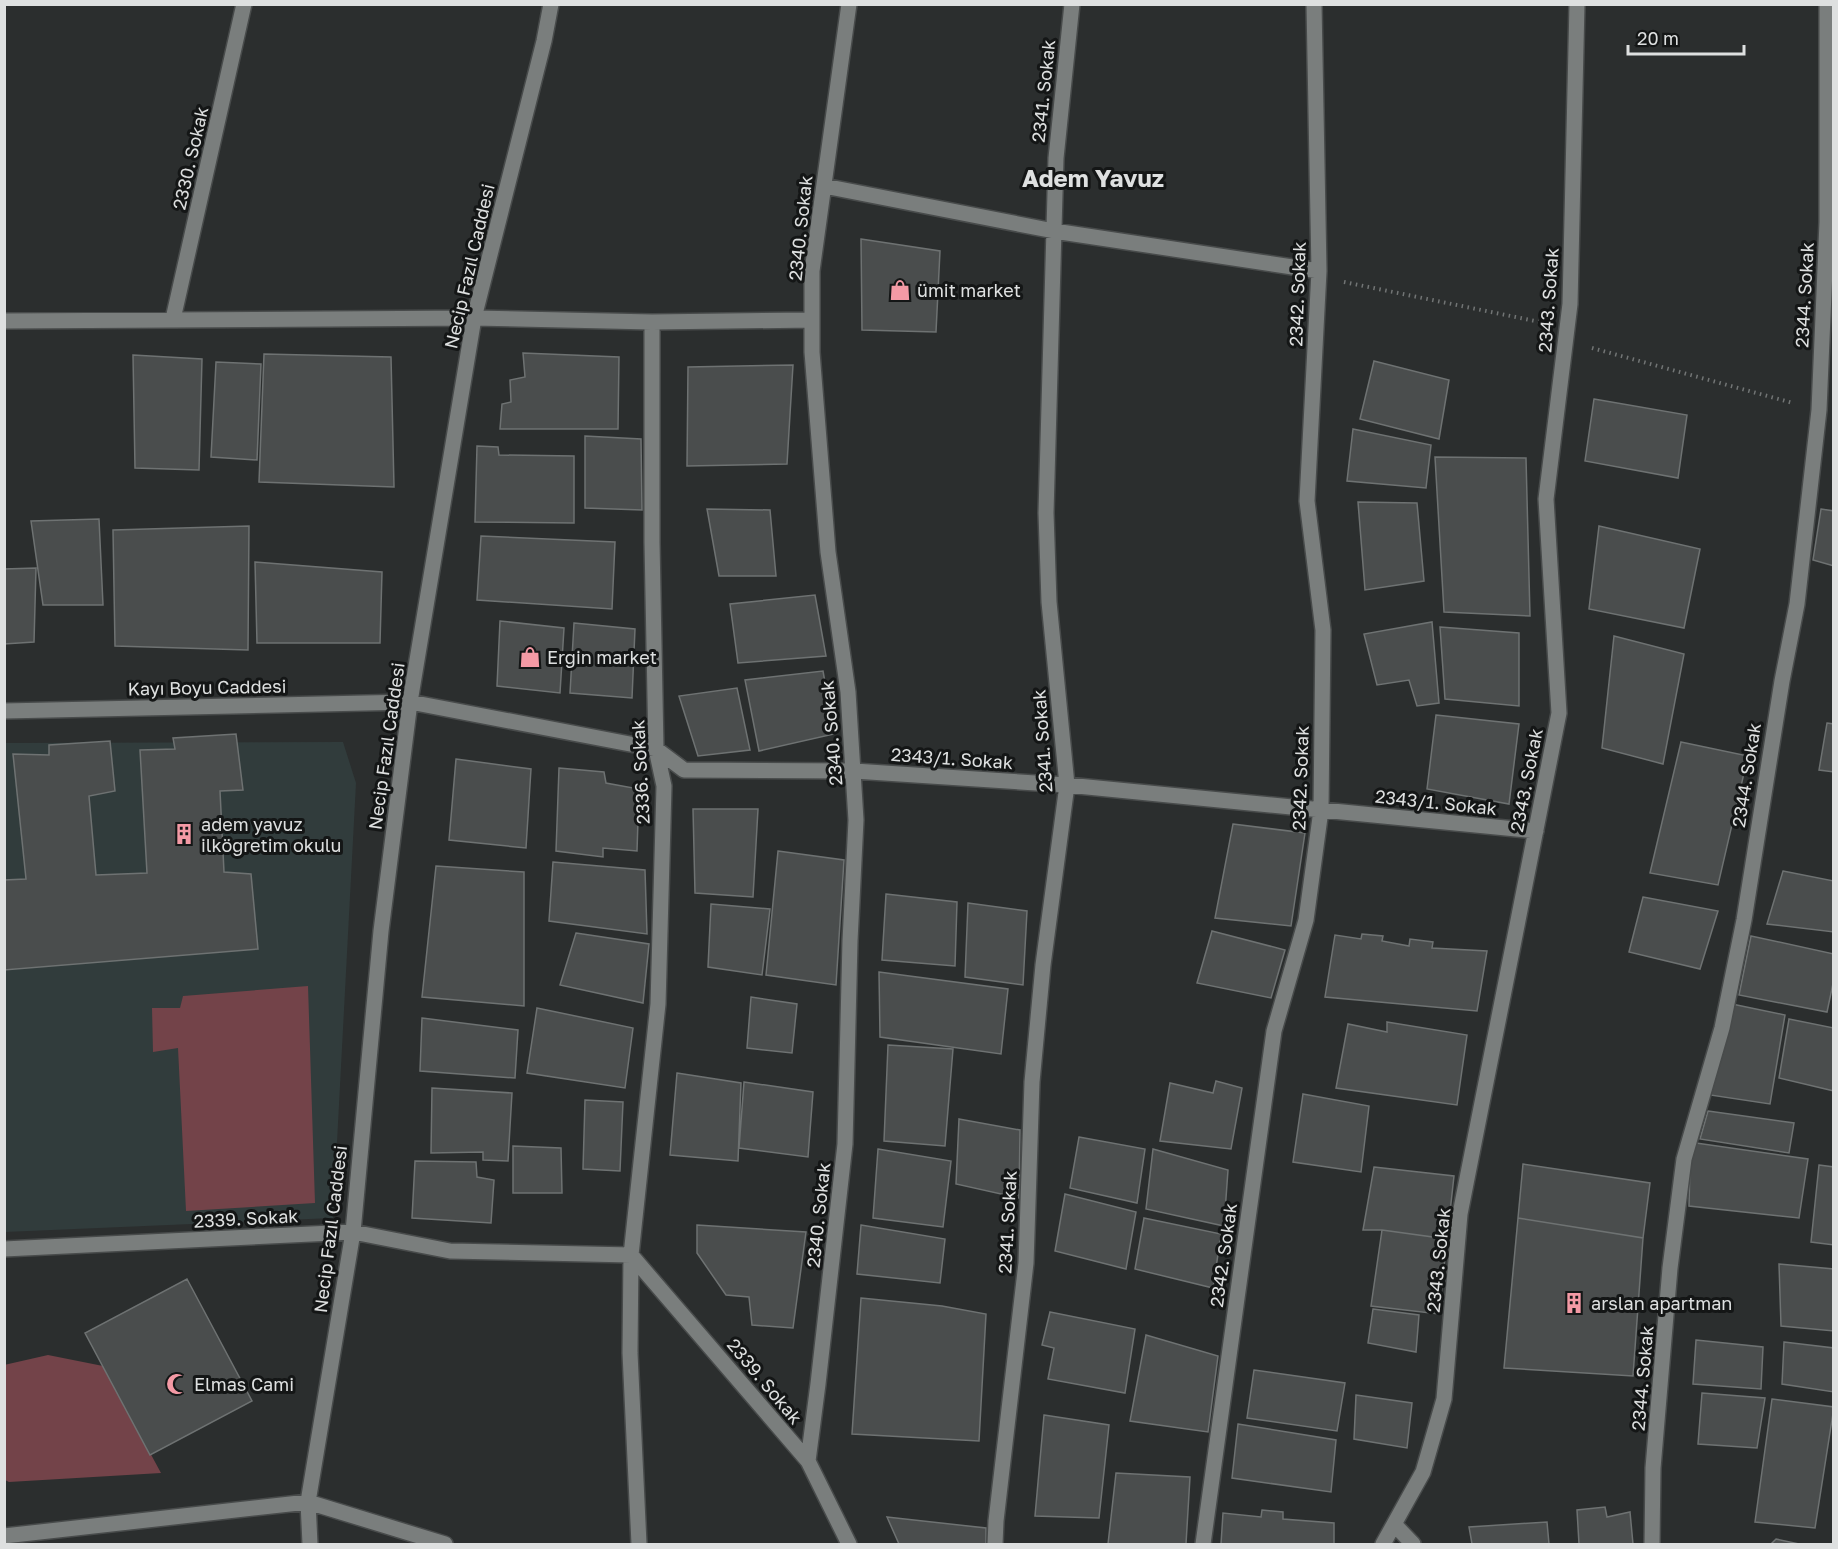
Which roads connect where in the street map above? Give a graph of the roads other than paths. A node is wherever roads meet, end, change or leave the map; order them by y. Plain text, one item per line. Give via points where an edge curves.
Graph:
1 (244, 4) edge
2 (551, 4) edge
3 (849, 4) edge
4 (1072, 4) edge
5 (1314, 4) edge
6 (1577, 4) edge
7 (1827, 4) edge
8 (824, 186) junction
9 (1054, 231) junction
10 (1318, 274) junction
11 (474, 318) junction
12 (173, 319) junction
13 (4, 321) edge
14 (812, 321) junction
15 (652, 322) junction
16 (411, 702) junction
17 (4, 711) edge
18 (656, 749) junction
19 (854, 771) junction
20 (1067, 785) junction
21 (1321, 810) junction
22 (1536, 831) junction
23 (353, 1232) junction
24 (4, 1249) edge
25 (632, 1255) junction
26 (808, 1461) junction
27 (308, 1502) junction
28 (1394, 1524) junction
29 (4, 1536) edge
30 (50, 1538) edge
31 (310, 1545) edge
32 (445, 1545) edge
33 (639, 1545) edge
34 (849, 1545) edge
35 (995, 1545) edge
36 (1203, 1545) edge
37 (1383, 1545) edge
38 (1413, 1545) edge
39 (1652, 1545) edge

1 - 12 street, 2330. Sokak
2 - 11 street, Necip Fazıl Caddesi
3 - 8 street, 2340. Sokak
4 - 9 street, 2341. Sokak via 1056,158
5 - 10 street, 2342. Sokak
6 - 22 street, 2343. Sokak via 1570,304 1546,499 1559,713
7 - 39 street, 2344. Sokak via 1827,222 1819,410 1797,603 1744,920 1722,1028 1684,1159 1670,1268 1653,1468
8 - 9 street
8 - 14 street, 2340. Sokak via 812,271
9 - 10 street
9 - 20 street, 2341. Sokak via 1046,513 1049,602
10 - 21 street, 2342. Sokak via 1307,501 1323,630
11 - 12 street
11 - 15 street
11 - 16 street, Necip Fazıl Caddesi
12 - 13 street
14 - 15 street
14 - 19 street, 2340. Sokak via 828,552 848,692
15 - 18 street, 2336. Sokak
16 - 17 street, Kayı Boyu Caddesi
16 - 18 street, 2343/1. Sokak
16 - 23 street, Necip Fazıl Caddesi via 381,931
18 - 19 street, 2343/1. Sokak via 684,770
18 - 25 street, 2336. Sokak via 664,786 658,1004
19 - 20 street, 2343/1. Sokak
19 - 26 street, 2340. Sokak via 856,820 845,1144
20 - 21 street, 2343/1. Sokak
20 - 35 street, 2341. Sokak via 1032,1082 1026,1263
21 - 22 street, 2343/1. Sokak
21 - 36 street, 2342. Sokak via 1306,920 1274,1031
22 - 28 street, 2343. Sokak via 1460,1214 1444,1399 1423,1472
23 - 24 street, 2339. Sokak
23 - 25 street, 2339. Sokak via 450,1251
23 - 27 street, Necip Fazıl Caddesi
25 - 26 street, 2339. Sokak
25 - 33 street via 630,1353
26 - 34 street, 2339. Sokak
27 - 30 street
27 - 31 street, Necip Fazıl Caddesi
27 - 32 street
28 - 37 street, 2343. Sokak
28 - 38 street
29 - 30 street

